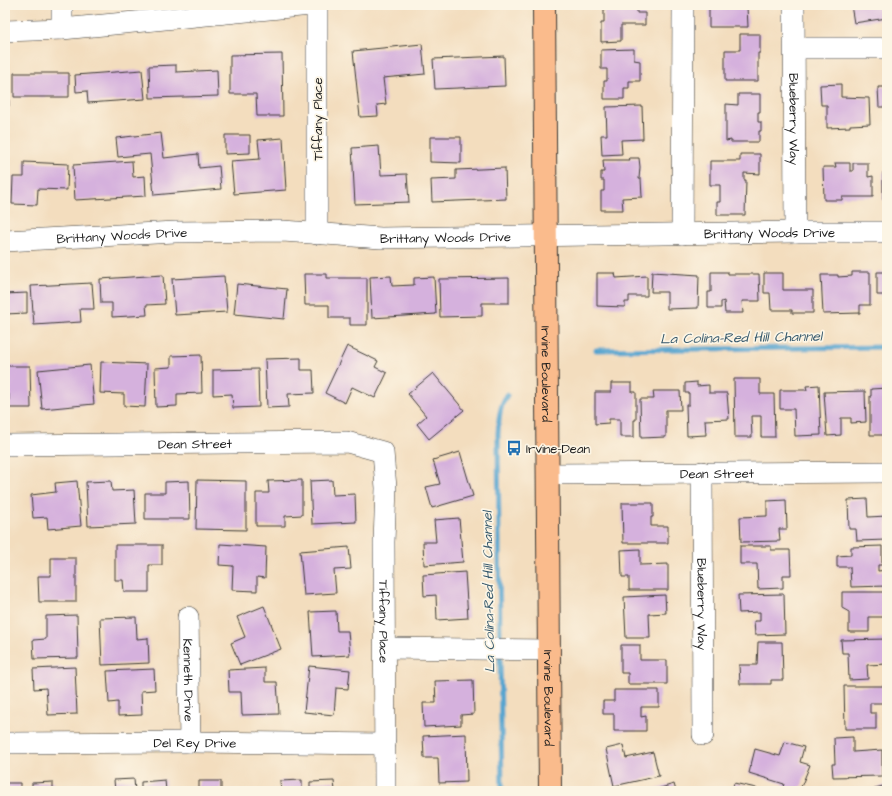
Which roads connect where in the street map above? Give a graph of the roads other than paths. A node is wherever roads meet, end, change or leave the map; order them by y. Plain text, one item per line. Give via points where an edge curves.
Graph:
1 (62, 5) edge
2 (311, 5) edge
3 (317, 5) edge
4 (544, 5) edge
5 (683, 5) edge
6 (794, 5) edge
7 (62, 30) junction
8 (5, 32) edge
9 (795, 48) junction
10 (887, 48) edge
11 (795, 232) junction
12 (887, 232) edge
13 (317, 234) junction
14 (682, 234) junction
15 (547, 236) junction
16 (5, 241) edge
17 (5, 445) edge
18 (384, 452) joint
19 (702, 472) junction
20 (887, 472) edge
21 (548, 474) junction
22 (188, 617) dead end
23 (385, 648) junction
24 (549, 650) junction
25 (703, 735) dead end
26 (5, 742) edge
27 (190, 742) junction
28 (385, 744) junction
29 (385, 791) edge
30 (550, 791) edge

1 - 7 street
2 - 7 street
3 - 13 street, Tiffany Place
4 - 15 main road, Irvine Boulevard
5 - 14 street
6 - 9 street, Blueberry Way
7 - 8 street
9 - 10 street
9 - 11 street, Blueberry Way
11 - 12 street, Brittany Woods Drive
11 - 14 street, Brittany Woods Drive
13 - 15 street, Brittany Woods Drive via 381,238
13 - 16 street, Brittany Woods Drive via 283,231 175,232
14 - 15 street, Brittany Woods Drive
15 - 21 main road, Irvine Boulevard
17 - 18 street, Dean Street via 348,442
18 - 23 street, Tiffany Place
19 - 20 street, Dean Street
19 - 21 street, Dean Street
19 - 25 street, Blueberry Way
21 - 24 main road, Irvine Boulevard
22 - 27 street, Kenneth Drive
23 - 24 street
23 - 28 street, Tiffany Place
24 - 30 main road, Irvine Boulevard
26 - 27 street, Del Rey Drive
27 - 28 street, Del Rey Drive
28 - 29 street, Tiffany Place

